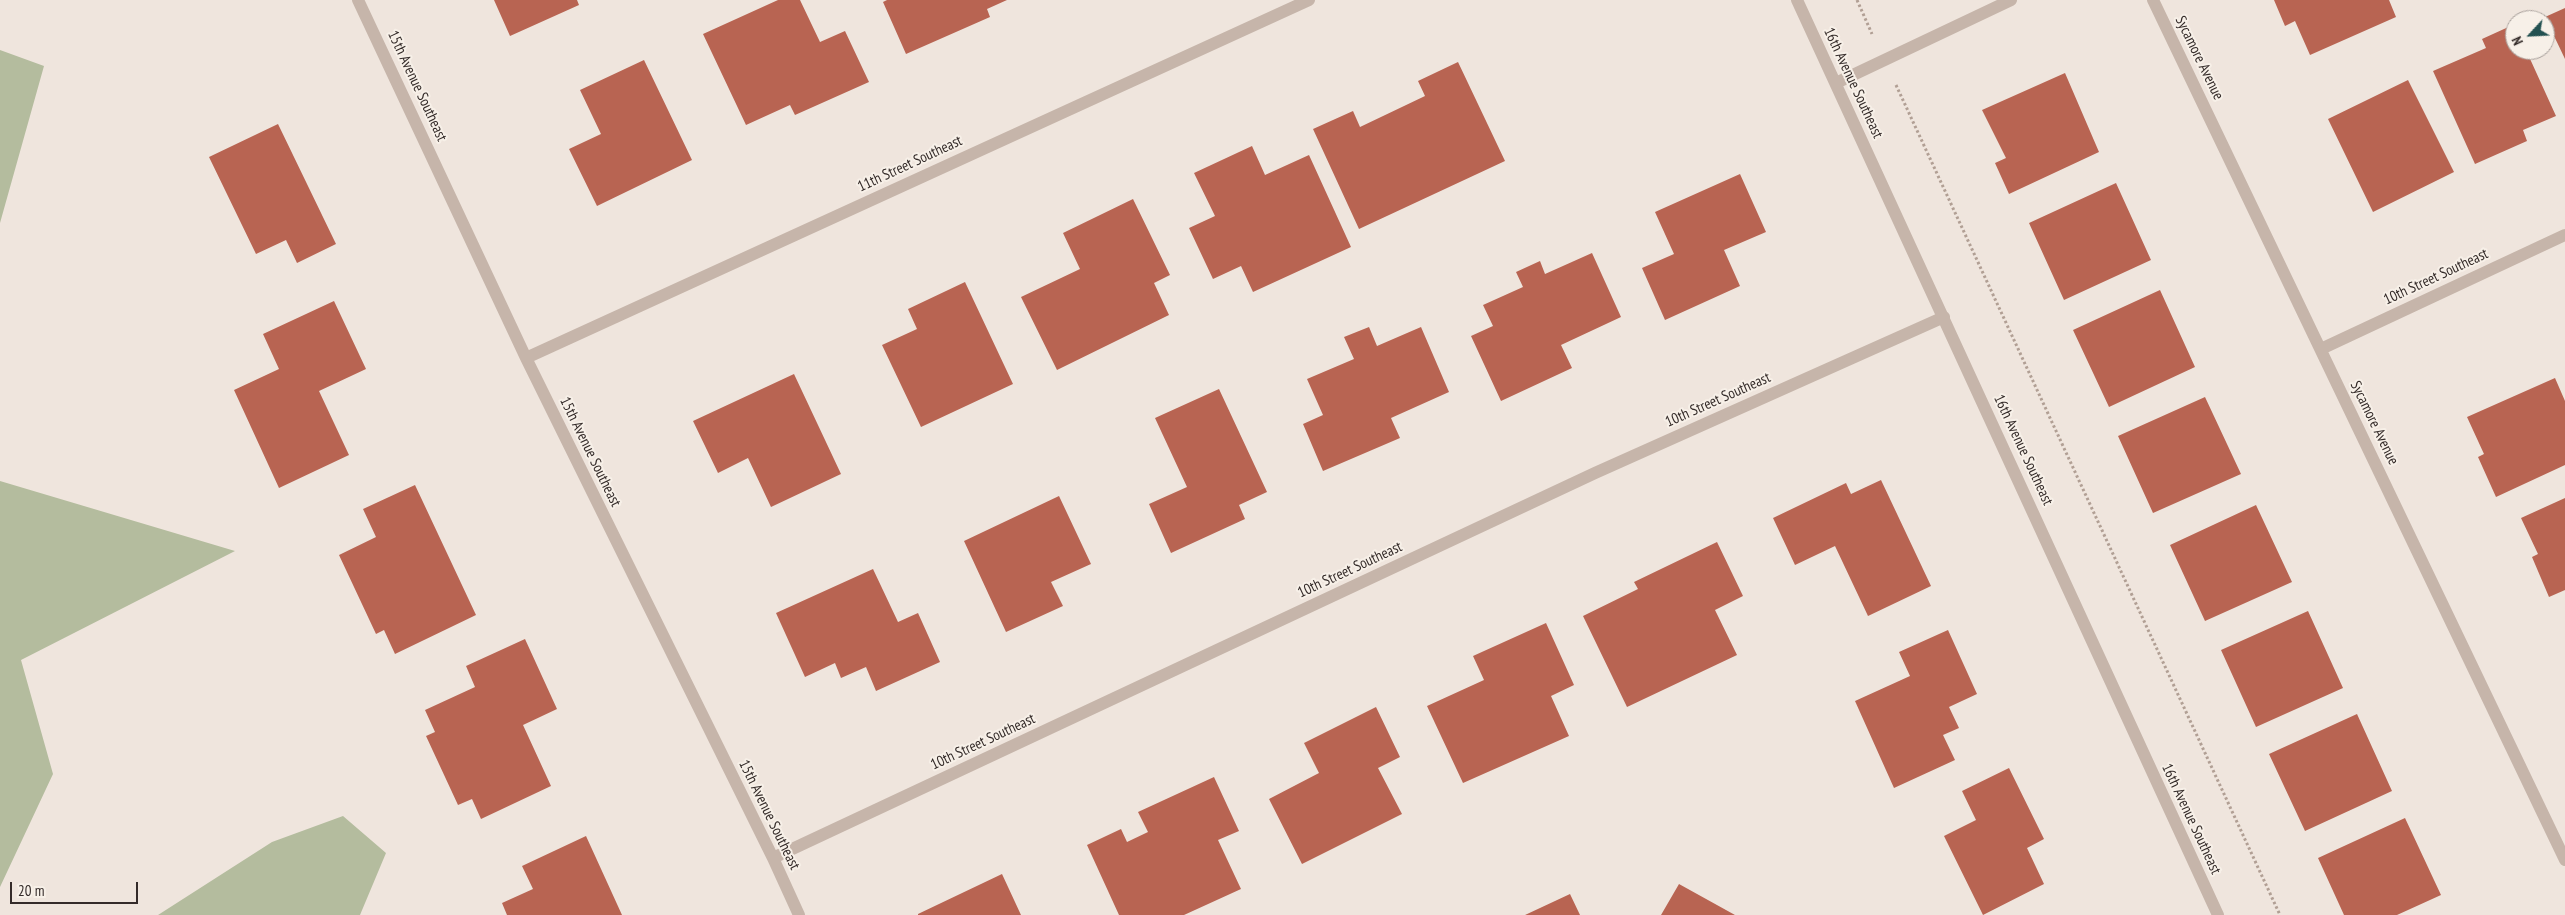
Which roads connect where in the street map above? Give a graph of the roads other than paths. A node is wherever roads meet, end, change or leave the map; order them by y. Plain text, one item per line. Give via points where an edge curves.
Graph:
1 (358, 0) edge
2 (1309, 0) edge
3 (1797, 0) edge
4 (2011, 0) edge
5 (2153, 0) edge
6 (1836, 83) junction
7 (2565, 235) edge
8 (1944, 317) junction
9 (2321, 349) junction
10 (526, 358) junction
11 (773, 858) junction
12 (2565, 860) edge
13 (799, 915) edge
14 (2218, 915) edge

1 - 10 street, 15th Avenue Southeast
2 - 10 street, 11th Street Southeast
3 - 6 street, 16th Avenue Southeast
4 - 6 street
5 - 9 street, Sycamore Avenue
6 - 8 street, 16th Avenue Southeast
7 - 9 street, 10th Street Southeast
8 - 11 street, 10th Street Southeast via 1595,473
8 - 14 street, 16th Avenue Southeast
9 - 12 street, Sycamore Avenue
10 - 11 street, 15th Avenue Southeast
11 - 13 street, 15th Avenue Southeast

